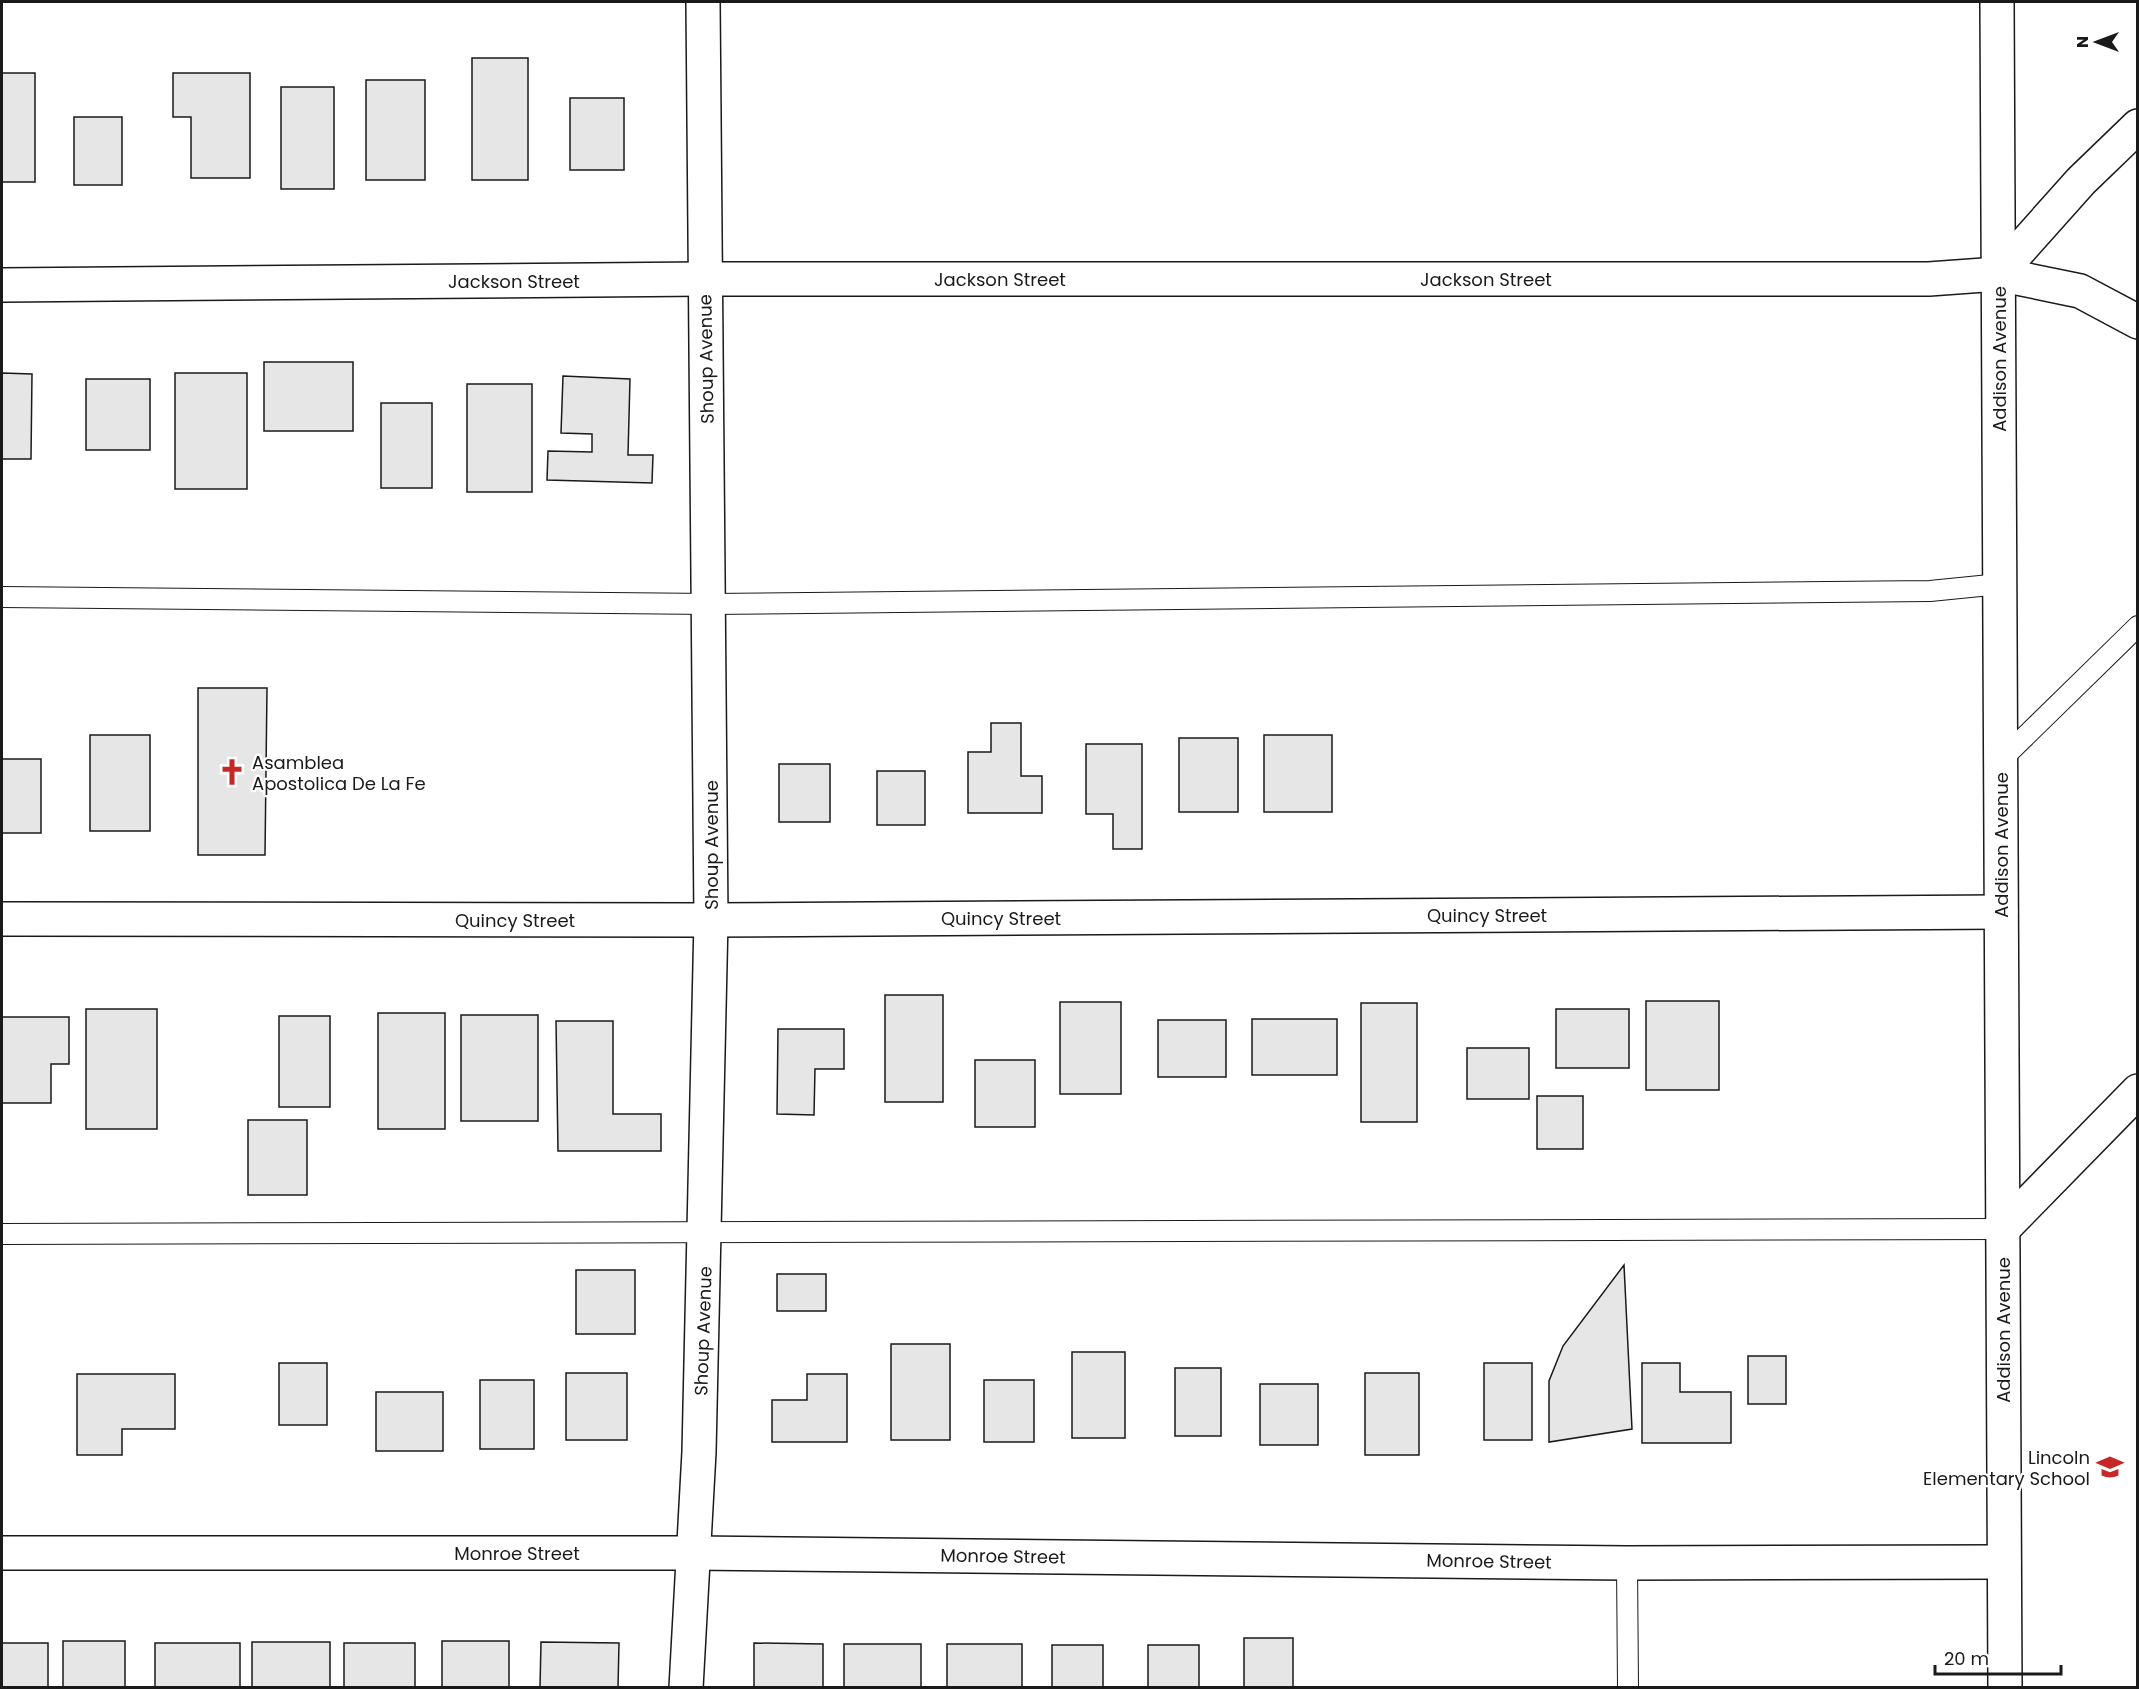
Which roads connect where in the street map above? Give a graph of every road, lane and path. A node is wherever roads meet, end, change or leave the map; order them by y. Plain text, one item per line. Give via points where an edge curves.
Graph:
1 (703, 2) edge
2 (1997, 2) edge
3 (2138, 126) edge
4 (1998, 274) junction
5 (704, 279) junction
6 (2, 285) edge
7 (2138, 322) edge
8 (2000, 584) junction
9 (2, 597) edge
10 (710, 604) junction
11 (2138, 626) edge
12 (2000, 761) junction
13 (2001, 912) junction
14 (2, 919) edge
15 (711, 920) junction
16 (2138, 1091) edge
17 (2002, 1229) junction
18 (706, 1233) junction
19 (2, 1234) edge
20 (2, 1553) edge
21 (693, 1553) junction
22 (2004, 1562) junction
23 (1627, 1563) junction
24 (686, 1688) edge
25 (1628, 1688) edge
26 (2004, 1688) edge

1 - 5 street, Shoup Avenue
2 - 4 street, Addison Avenue
3 - 4 street via 2081,181
4 - 5 street, Jackson Street via 1929,279
4 - 7 street, Jackson Street via 2080,291
4 - 8 street, Addison Avenue
5 - 6 street, Jackson Street
5 - 10 street, Shoup Avenue
8 - 10 lane via 1930,591
8 - 12 street, Addison Avenue
9 - 10 lane
10 - 15 street, Shoup Avenue
11 - 12 lane
12 - 13 street, Addison Avenue
13 - 15 street, Quincy Street
13 - 17 street, Addison Avenue
14 - 15 street, Quincy Street
15 - 18 street, Shoup Avenue
16 - 17 street
17 - 18 lane
17 - 22 street, Addison Avenue
18 - 19 lane
18 - 21 street, Shoup Avenue
20 - 21 street, Monroe Street
21 - 23 street, Monroe Street
21 - 24 street, Shoup Avenue
22 - 23 street, Monroe Street
22 - 26 street, Addison Avenue
23 - 25 lane

